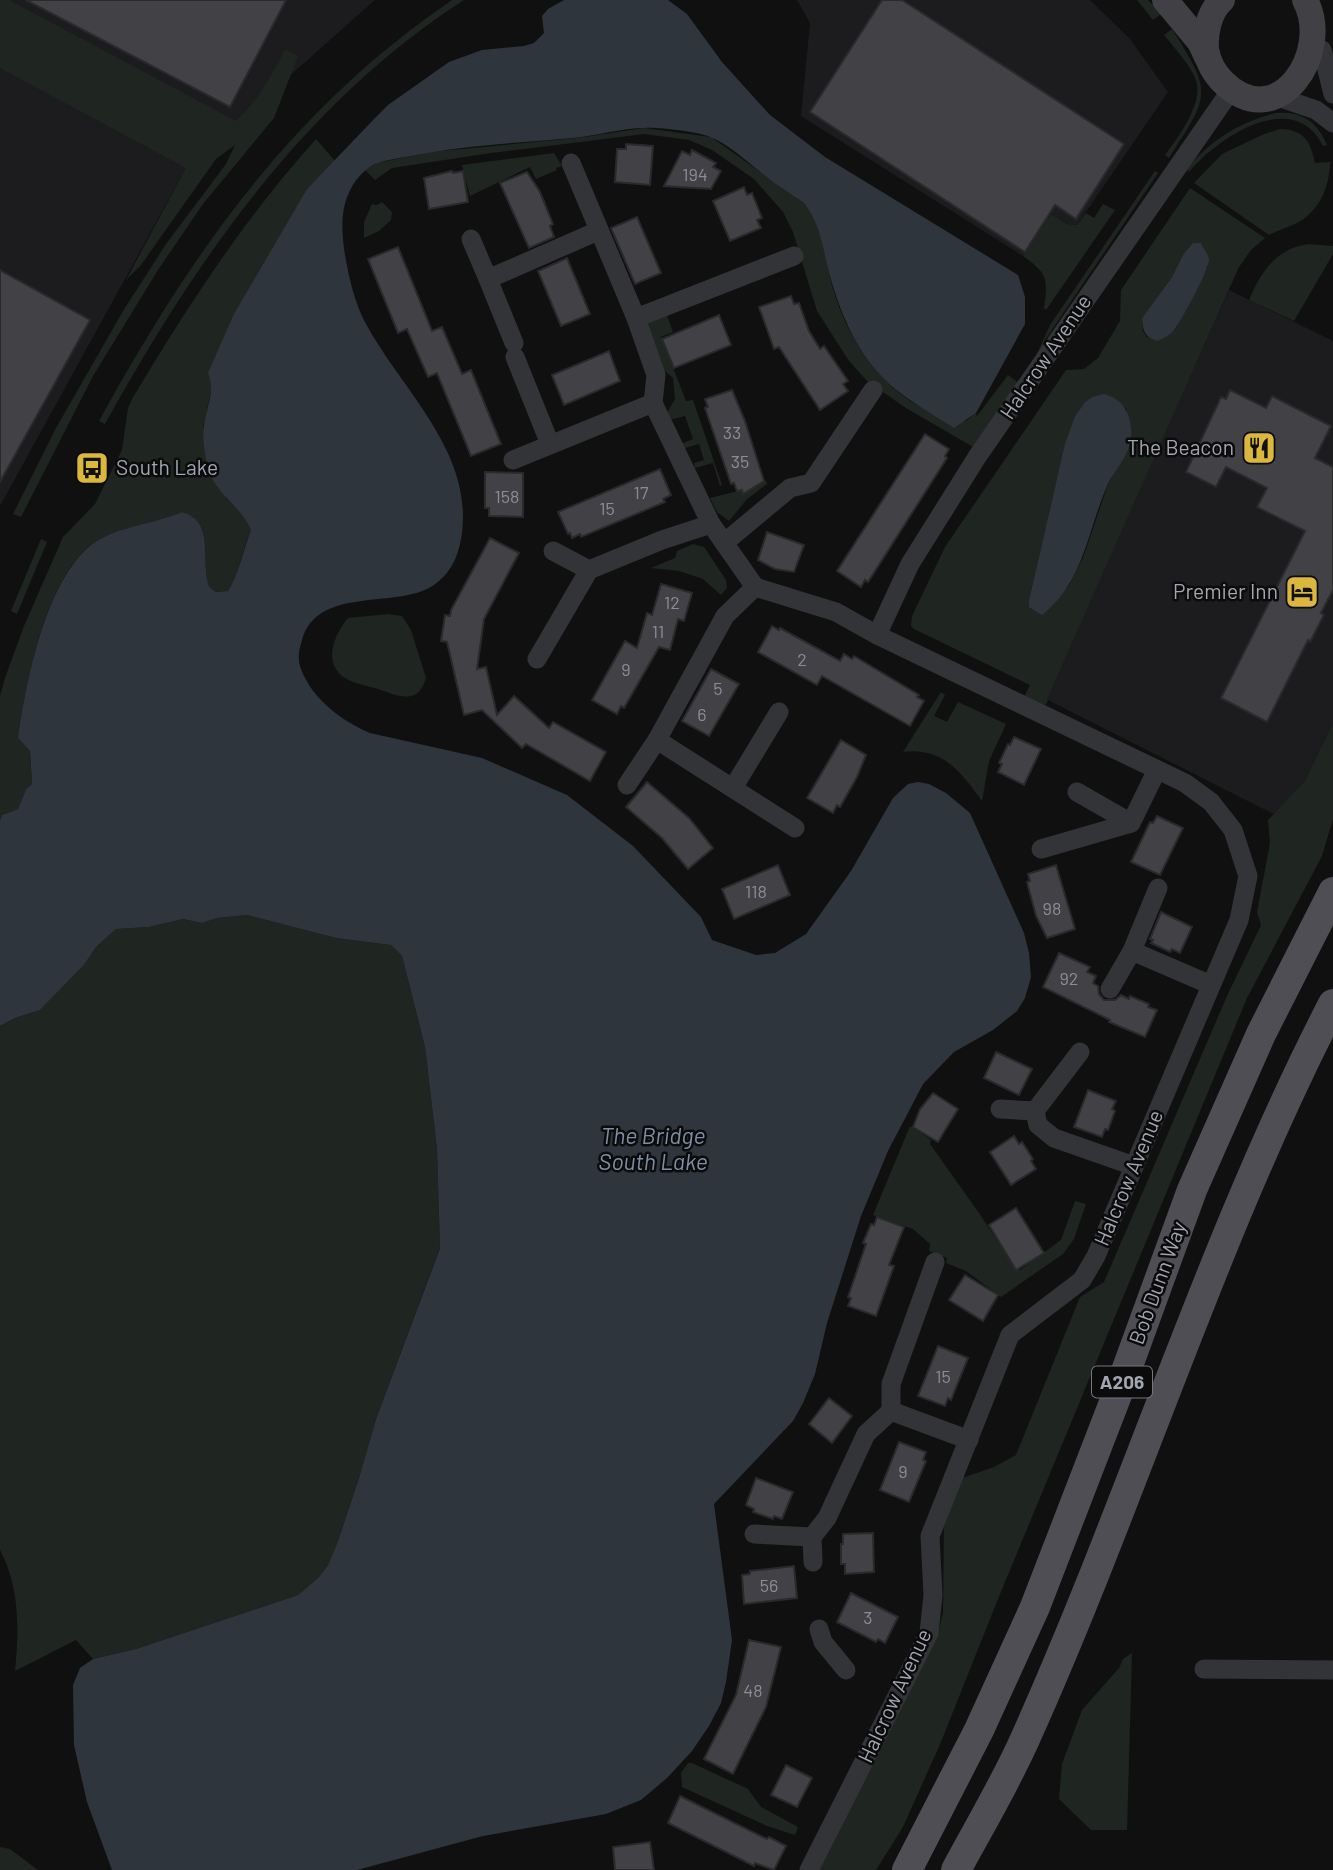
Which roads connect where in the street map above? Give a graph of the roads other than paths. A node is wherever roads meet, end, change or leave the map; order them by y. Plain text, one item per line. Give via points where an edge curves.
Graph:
1 (1165, 0) edge
2 (1223, 0) edge
3 (1316, 6) edge
4 (1322, 50) junction
5 (1207, 57) junction
6 (1231, 90) junction
7 (1333, 94) edge
8 (1278, 97) junction
9 (1333, 122) edge
10 (571, 163) dead end
11 (598, 231) junction
12 (471, 239) dead end
13 (794, 256) dead end
14 (488, 279) junction
15 (636, 318) junction
16 (873, 390) dead end
17 (653, 403) junction
18 (550, 444) junction
19 (513, 460) dead end
20 (711, 524) junction
21 (724, 542) junction
22 (553, 551) dead end
23 (589, 570) junction
24 (755, 587) junction
25 (877, 635) junction
26 (537, 659) dead end
27 (779, 712) dead end
28 (657, 740) junction
29 (1157, 769) junction
30 (627, 785) dead end
31 (733, 788) junction
32 (1077, 792) dead end
33 (1131, 822) junction
34 (795, 828) dead end
35 (1041, 849) dead end
36 (1158, 888) dead end
37 (1333, 892) edge
38 (1132, 951) junction
39 (1211, 985) junction
40 (1110, 989) dead end
41 (1333, 1004) edge
42 (1080, 1052) dead end
43 (1000, 1109) dead end
44 (1035, 1111) junction
45 (1134, 1166) junction
46 (935, 1262) dead end
47 (891, 1411) junction
48 (969, 1440) junction
49 (754, 1534) dead end
50 (812, 1537) junction
51 (813, 1562) dead end
52 (819, 1629) dead end
53 (1204, 1669) dead end
54 (846, 1670) dead end
55 (1333, 1670) edge
56 (808, 1870) edge
57 (907, 1870) edge
58 (957, 1870) edge

1 - 5 street
2 - 5 street via 1209,20
3 - 4 street
4 - 7 street
4 - 8 street via 1308,79 1292,93
5 - 6 street
6 - 8 street via 1251,98
6 - 25 street, Halcrow Avenue via 977,457 910,564
8 - 9 street via 1316,110
10 - 11 street
11 - 14 street
11 - 15 street
12 - 14 street
13 - 15 street
14 - 18 street
15 - 17 street via 656,375
16 - 21 street via 811,483 790,488
17 - 18 street
17 - 20 street
18 - 19 street
20 - 21 street
20 - 23 street
21 - 24 street
22 - 23 street
23 - 26 street
24 - 25 street, Halcrow Avenue via 836,612
24 - 28 street via 724,616
25 - 29 street, Halcrow Avenue
27 - 31 street
28 - 30 street
28 - 31 street
29 - 33 street
29 - 39 street, Halcrow Avenue via 1211,802 1233,830 1248,876 1239,920
31 - 34 street
32 - 33 street
33 - 35 street
36 - 38 street
37 - 57 main road, Bob Dunn Way / A206 via 1261,1034 1192,1191 1035,1607
38 - 39 street
38 - 40 street
39 - 45 street, Halcrow Avenue
41 - 58 main road, A206 via 1240,1206 1030,1729
42 - 44 street
43 - 44 street
44 - 45 street via 1038,1125 1054,1138
45 - 48 street, Halcrow Avenue via 1082,1280 1010,1335
46 - 47 street via 891,1384
47 - 48 street
47 - 50 street via 866,1434 827,1518
48 - 56 street, Halcrow Avenue via 930,1536 933,1595 929,1633
49 - 50 street
50 - 51 street
52 - 54 street via 823,1642
53 - 55 street

